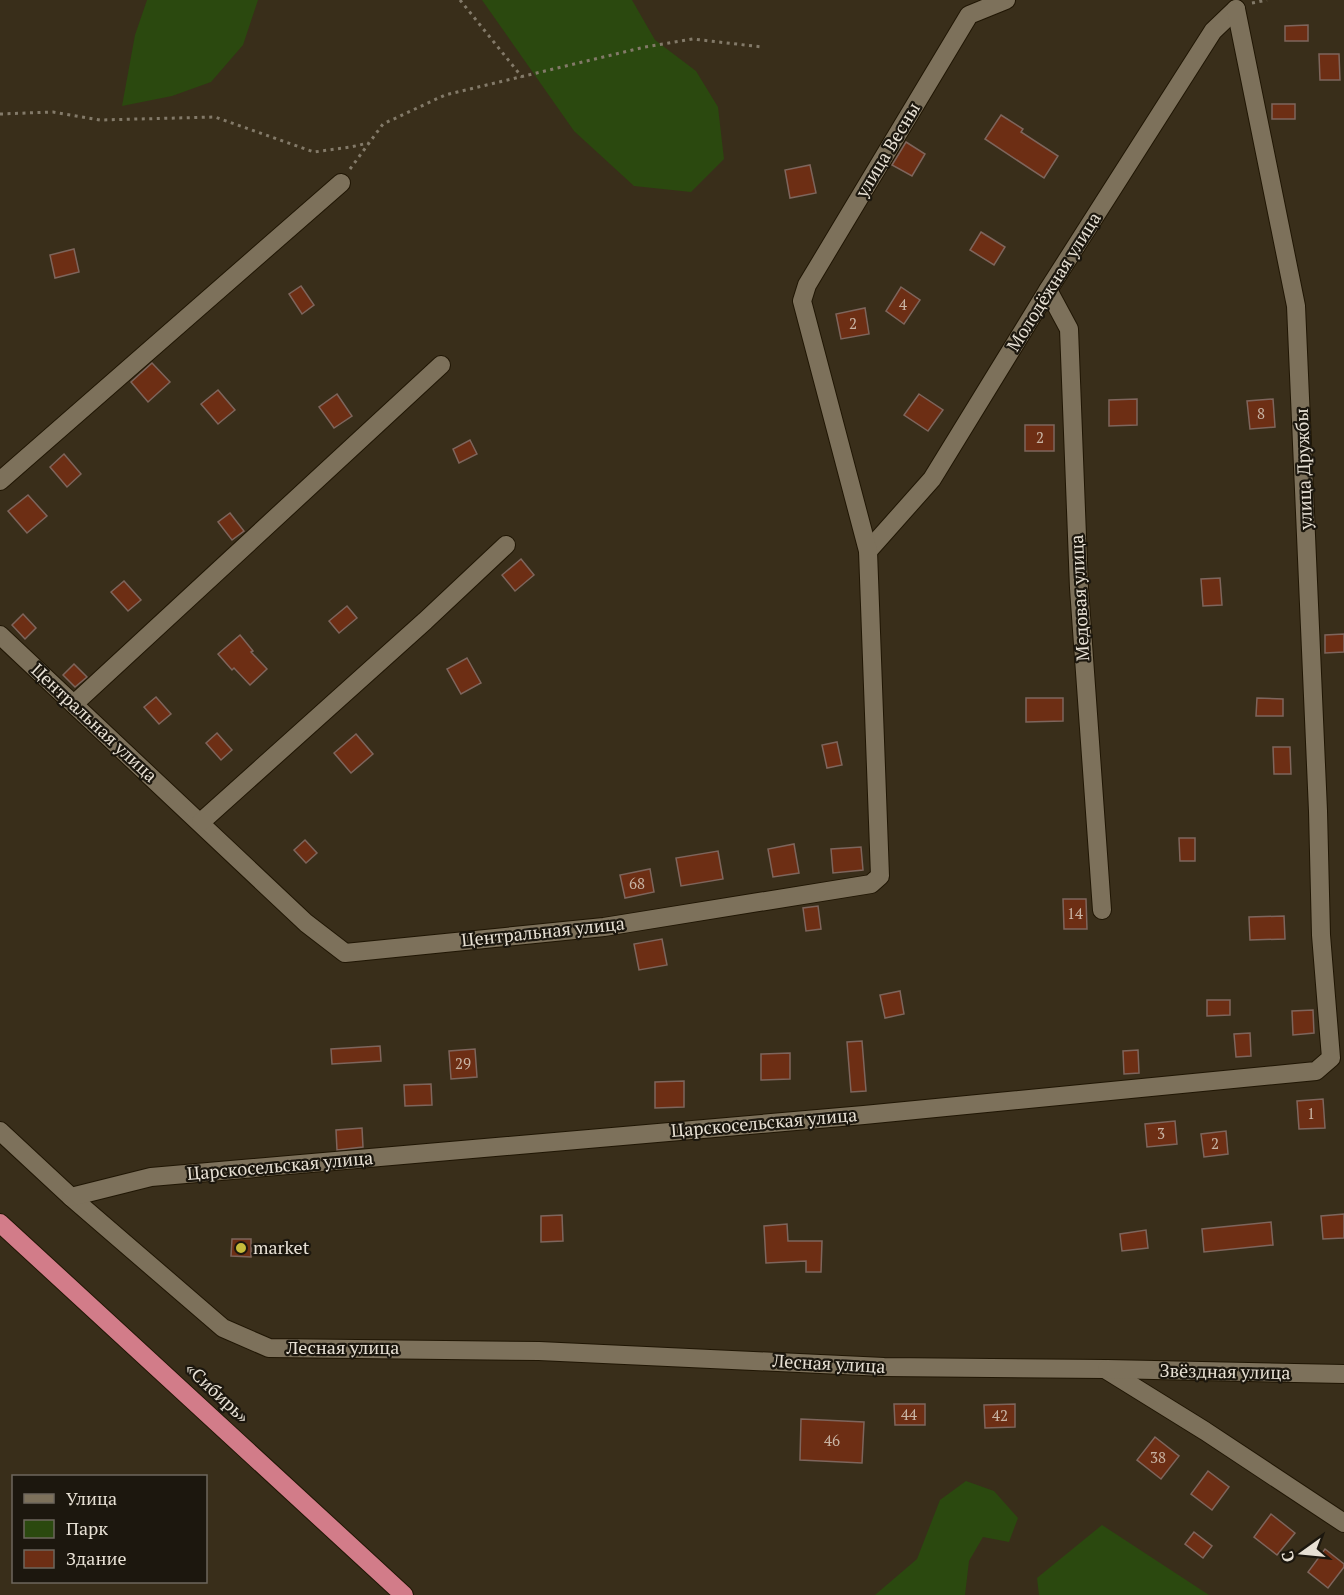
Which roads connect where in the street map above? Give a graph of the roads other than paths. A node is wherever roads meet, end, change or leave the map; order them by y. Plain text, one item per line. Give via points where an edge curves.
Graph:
1 (1006, 0) edge
2 (1236, 9) joint
3 (341, 183) road end
4 (1048, 290) junction
5 (441, 365) dead end
6 (0, 481) edge
7 (506, 545) dead end
8 (868, 551) junction
9 (0, 635) edge
10 (74, 704) junction
11 (201, 822) junction
12 (1102, 910) dead end
13 (1321, 935) joint
14 (0, 1131) edge
15 (71, 1197) junction
16 (0, 1223) edge
17 (1105, 1369) junction
18 (1344, 1374) edge
19 (1344, 1523) edge
20 (404, 1595) edge

1 - 8 street, улица Весны via 969,15 807,285 802,301
2 - 4 street, Молодёжная улица via 1213,31
2 - 13 street, улица Дружбы via 1296,306
3 - 6 street
4 - 8 street, Молодёжная улица via 932,479
4 - 12 street, Медовая улица via 1069,329 1079,588
5 - 10 street
7 - 11 street
8 - 11 street, Центральная улица via 880,876 871,884 604,927 345,953 306,922
9 - 10 street, Центральная улица
10 - 11 street, Центральная улица
13 - 15 street, Царскосельская улица via 1331,1058 1317,1071 151,1177
14 - 15 street
15 - 17 street, Лесная улица via 223,1328 268,1348 539,1351 884,1367
16 - 20 highway, «Сибирь»
17 - 18 street, Звёздная улица
17 - 19 street

